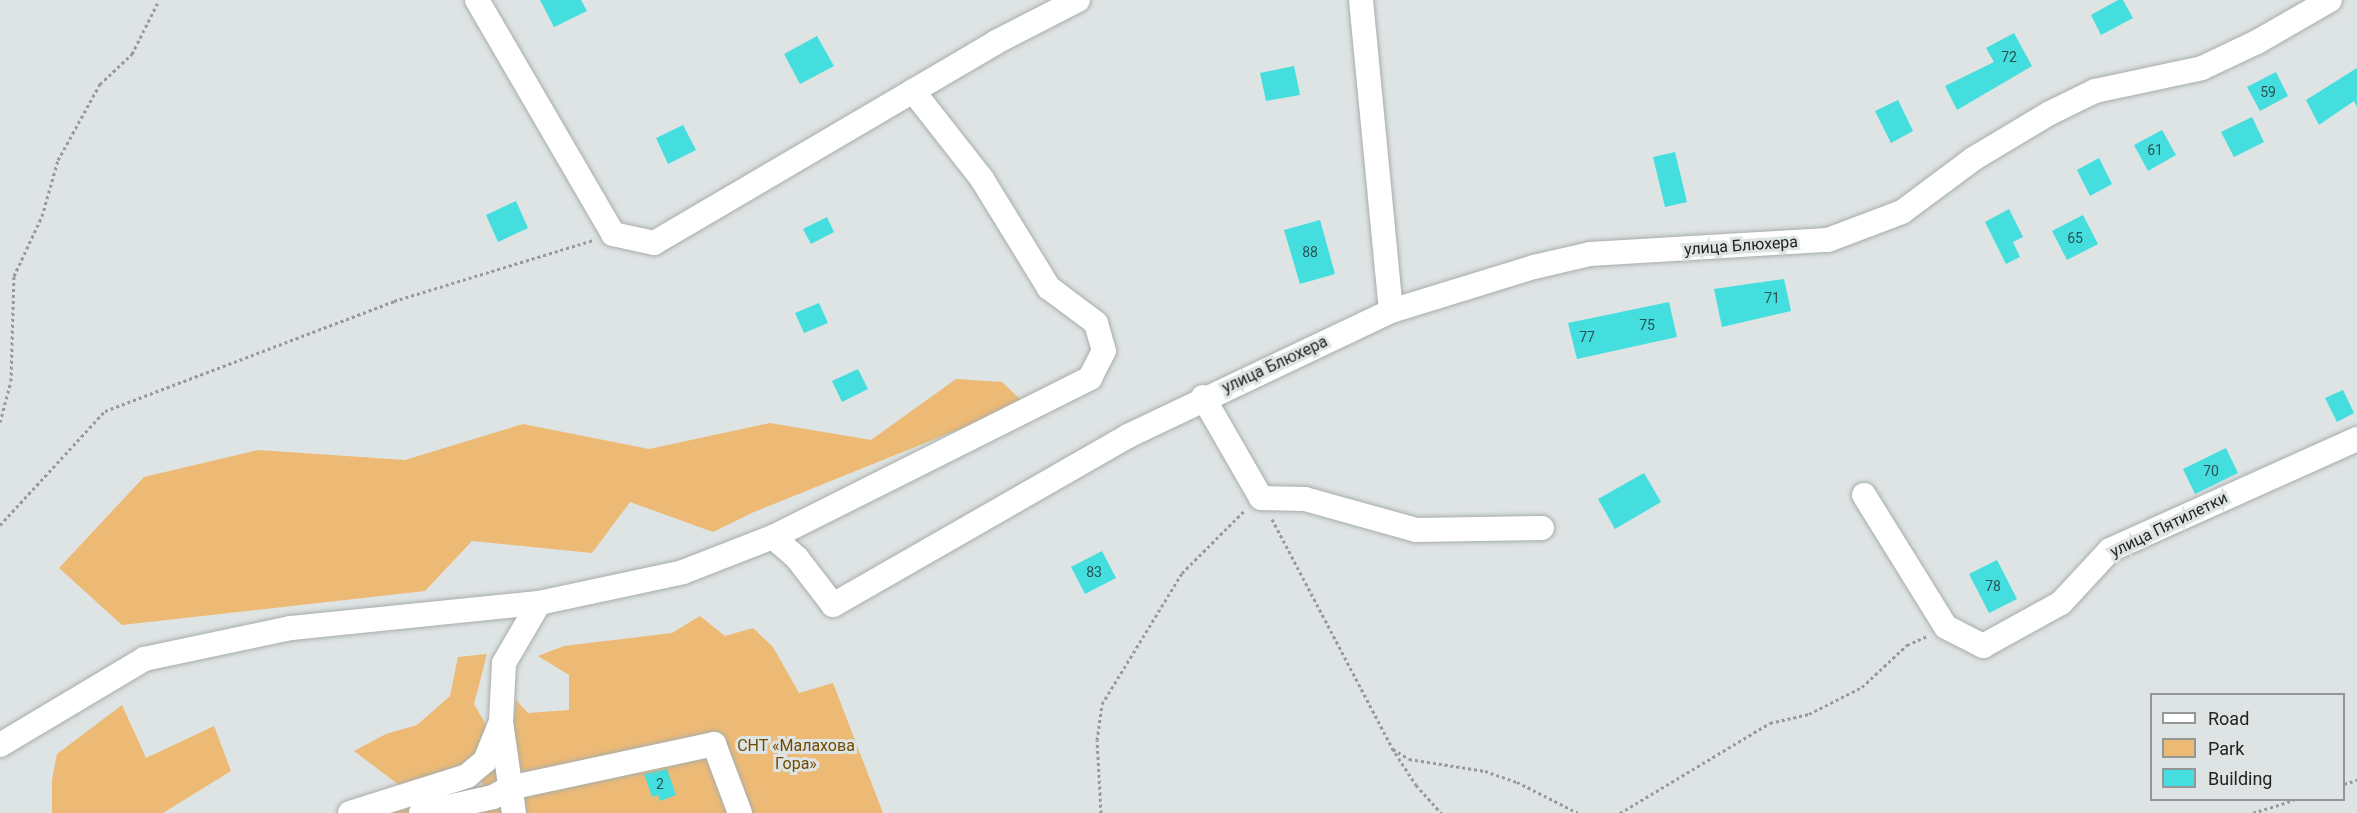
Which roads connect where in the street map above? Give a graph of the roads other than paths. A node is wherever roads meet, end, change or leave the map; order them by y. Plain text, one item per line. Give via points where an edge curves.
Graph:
1 (477, 0) edge
2 (1078, 0) edge
3 (1360, 0) edge
4 (2330, 0) edge
5 (913, 91) junction
6 (1391, 311) junction
7 (1203, 398) junction
8 (2357, 439) edge
9 (1864, 495) dead end
10 (1542, 528) dead end
11 (773, 537) junction
12 (539, 603) junction
13 (501, 722) junction
14 (0, 745) edge
15 (511, 800) edge
16 (350, 813) edge
17 (421, 813) edge
18 (740, 813) edge

1 - 5 street via 613,234 654,243
2 - 5 street
3 - 6 street
4 - 6 street, улица Блюхера via 2258,42 2202,68 2095,92 2050,113 1973,159 1902,212 1828,240 1590,254
5 - 11 street via 982,179 1049,288 1095,323 1104,351 1090,378
6 - 7 street, улица Блюхера
7 - 10 street via 1261,498 1305,499 1416,530
7 - 11 street, улица Блюхера via 1128,436 833,605 797,558
8 - 9 street, улица Пятилетки via 2110,550 2061,603 1983,646 1946,627
11 - 12 street via 683,572
12 - 13 street via 504,663
12 - 14 street via 291,628 144,659
13 - 15 street
13 - 16 street via 485,761 467,776
15 - 17 street via 493,797
15 - 18 street via 714,744

